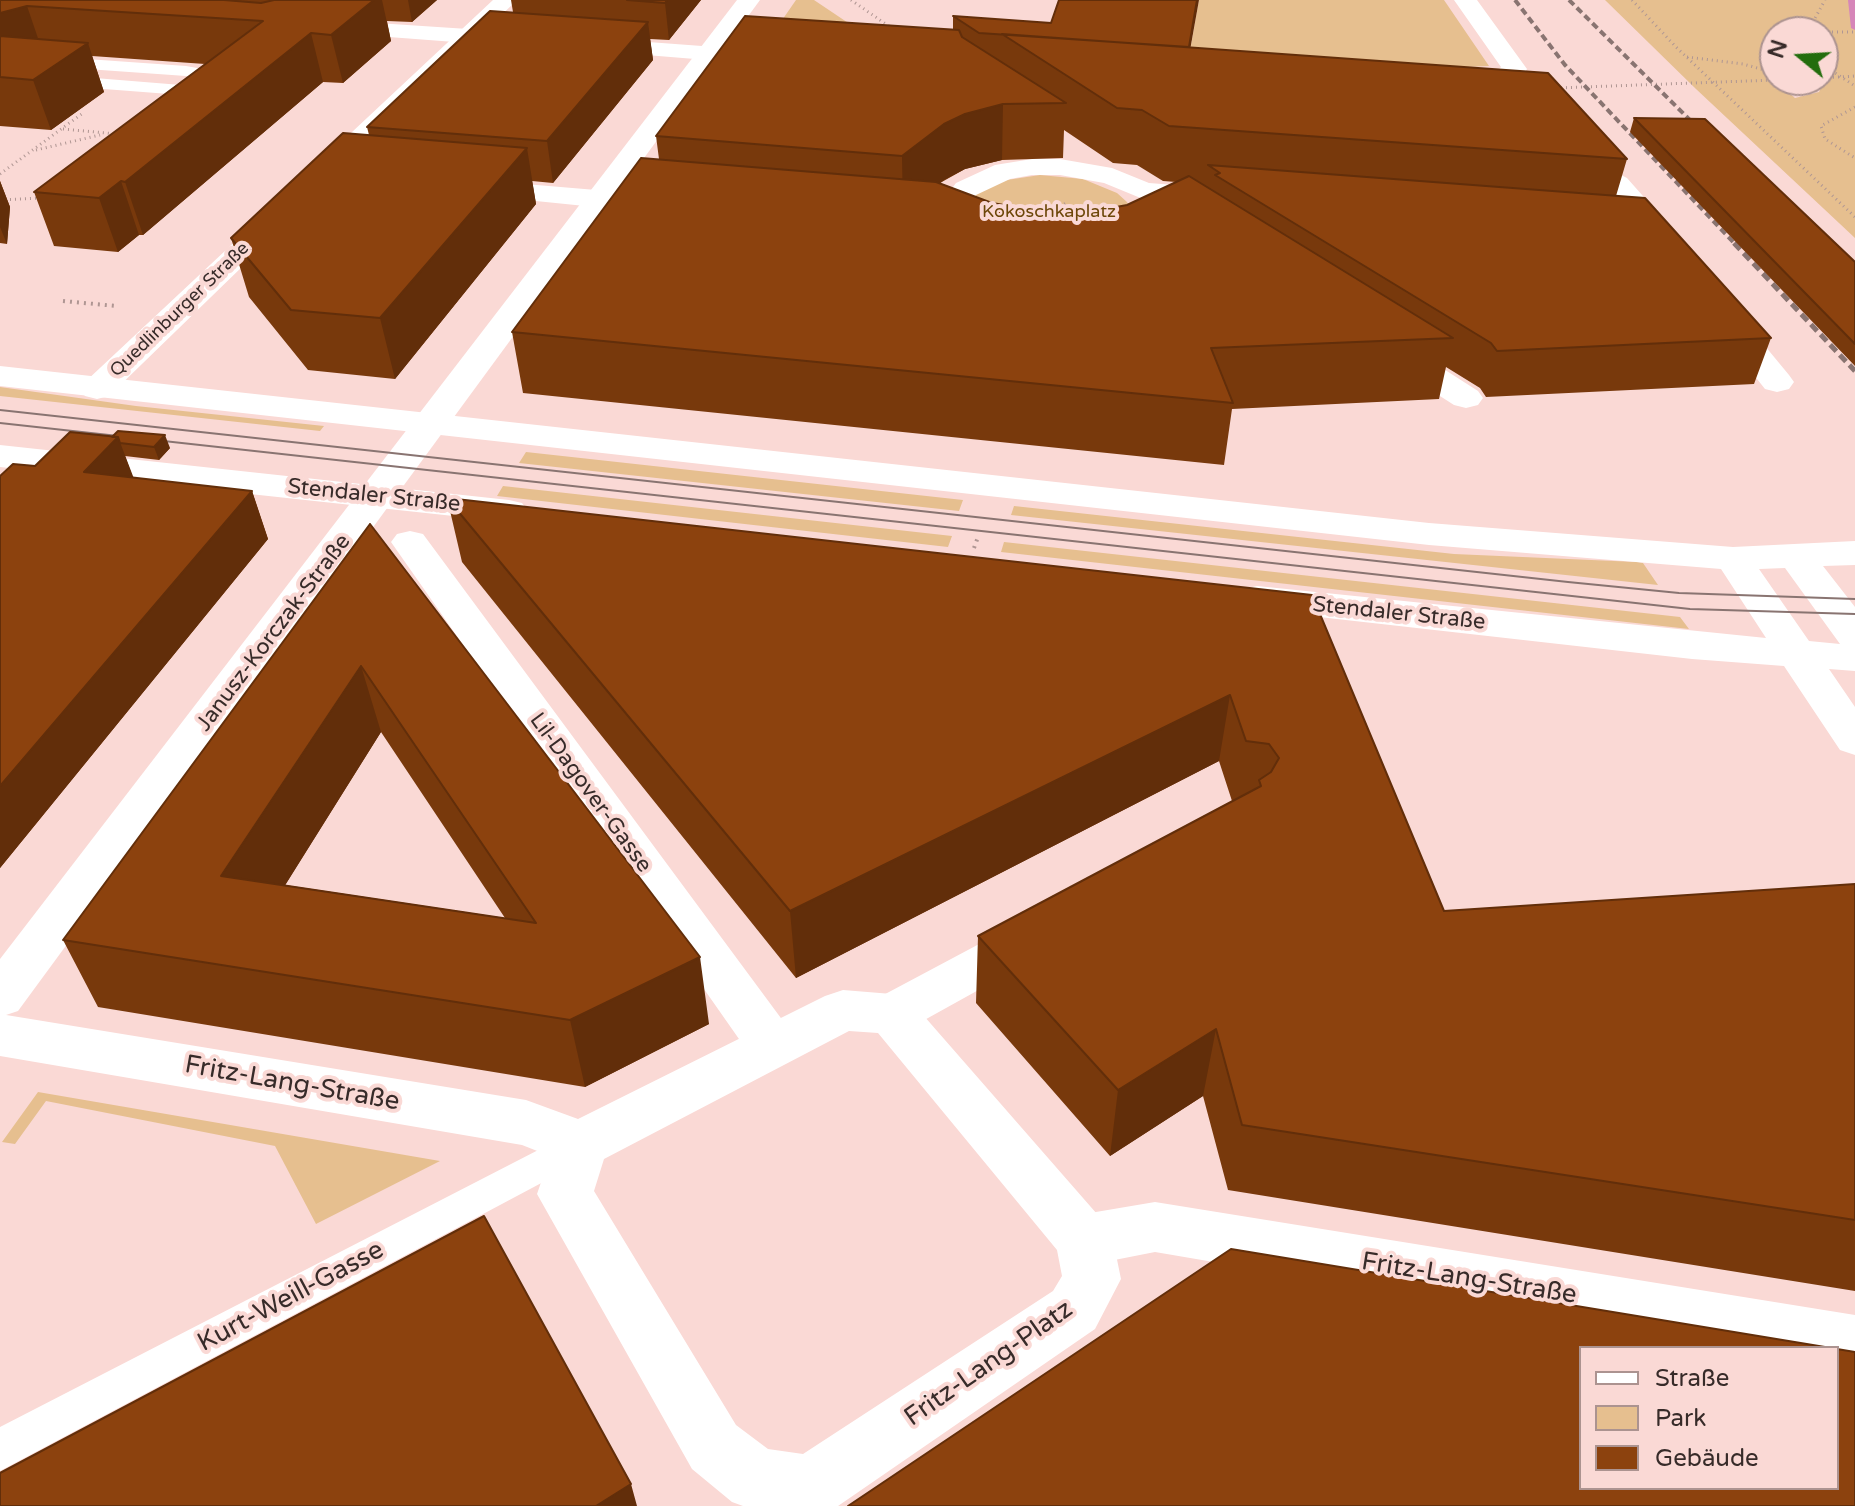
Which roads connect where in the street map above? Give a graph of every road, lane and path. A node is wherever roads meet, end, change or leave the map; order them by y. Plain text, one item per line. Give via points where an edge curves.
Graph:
1 (506, 0) edge
2 (749, 0) edge
3 (851, 0) edge
4 (1465, 0) edge
5 (1632, 0) edge
6 (317, 22) edge
7 (903, 35) edge
8 (468, 36) junction
9 (498, 39) edge
10 (569, 44) edge
11 (708, 54) junction
12 (1686, 56) junction
13 (785, 60) edge
14 (1759, 68) edge
15 (0, 74) edge
16 (1839, 74) edge
17 (1507, 75) junction
18 (1476, 76) edge
19 (1853, 76) edge
20 (1839, 77) edge
21 (1844, 77) junction
22 (1759, 81) edge
23 (121, 85) junction
24 (1855, 86) edge
25 (1537, 92) joint
26 (1855, 107) edge
27 (61, 129) junction
28 (1561, 133) edge
29 (108, 134) junction
30 (121, 135) edge
31 (1061, 142) dead end
32 (31, 151) junction
33 (1855, 158) edge
34 (0, 174) edge
35 (323, 174) junction
36 (359, 177) edge
37 (448, 185) edge
38 (1135, 192) junction
39 (51, 197) edge
40 (599, 199) junction
41 (1247, 199) edge
42 (0, 200) edge
43 (677, 206) edge
44 (1045, 215) edge
45 (1855, 217) edge
46 (1200, 227) edge
47 (952, 232) edge
48 (1676, 262) edge
49 (1705, 295) edge
50 (63, 301) dead end
51 (116, 306) dead end
52 (1373, 338) edge
53 (0, 376) edge
54 (1777, 382) dead end
55 (97, 389) junction
56 (1466, 398) dead end
57 (430, 424) junction
58 (9, 466) edge
59 (376, 496) junction
60 (543, 515) edge
61 (978, 537) dead end
62 (410, 542) dead end
63 (974, 548) dead end
64 (1855, 553) edge
65 (1797, 558) junction
66 (1733, 559) junction
67 (1215, 593) edge
68 (1855, 635) edge
69 (1798, 656) junction
70 (1855, 658) edge
71 (1855, 740) edge
72 (1064, 921) edge
73 (0, 997) edge
74 (892, 1014) junction
75 (0, 1035) edge
76 (771, 1044) junction
77 (581, 1144) junction
78 (1084, 1240) junction
79 (1855, 1343) edge
80 (0, 1450) edge

1 - 8 street, Quedlinburger Straße
2 - 11 street, Janusz-Korczak-Straße
3 - 7 path
4 - 17 street via 1515,69
5 - 12 path
6 - 8 street
8 - 9 street
8 - 35 street, Quedlinburger Straße
10 - 11 street
11 - 13 street
11 - 40 street, Janusz-Korczak-Straße
12 - 14 path
12 - 45 path
15 - 23 lane
15 - 23 lane via 44,61 214,76 182,90
16 - 21 path
17 - 18 street
17 - 25 street
19 - 21 path
20 - 21 path
21 - 24 path
22 - 25 path
23 - 27 path
26 - 33 path via 1821,126 1825,139
27 - 29 path
27 - 32 path
28 - 48 street via 1597,174 1617,184 1640,210 1642,222 1633,229
29 - 30 path
29 - 32 path
31 - 38 street
32 - 34 path
35 - 36 street
35 - 55 street, Quedlinburger Straße
37 - 40 street
38 - 41 street
38 - 44 path via 1066,203
38 - 46 street
38 - 47 street via 1060,167 994,175 955,200
39 - 42 path
40 - 43 street
40 - 57 street, Janusz-Korczak-Straße
49 - 54 street
50 - 51 path
52 - 56 street
53 - 55 street
55 - 57 street
57 - 59 street, Janusz-Korczak-Straße
57 - 66 street via 1429,534
58 - 59 street, Stendaler Straße
59 - 60 street, Stendaler Straße
59 - 73 street, Janusz-Korczak-Straße
61 - 63 path
62 - 76 street, Lil-Dagover-Gasse
64 - 65 street
65 - 66 street
65 - 68 street
66 - 69 street
67 - 69 street, Stendaler Straße
69 - 70 street, Stendaler Straße
69 - 71 street
72 - 74 street
74 - 76 street via 843,1010
74 - 78 street, Fritz-Lang-Platz
75 - 77 street, Fritz-Lang-Straße via 526,1123
76 - 77 street
77 - 78 street, Fritz-Lang-Platz via 565,1194 714,1447 755,1479 810,1487 1074,1310 1092,1279
77 - 80 lane, Kurt-Weill-Gasse
78 - 79 street, Fritz-Lang-Straße via 1155,1227

